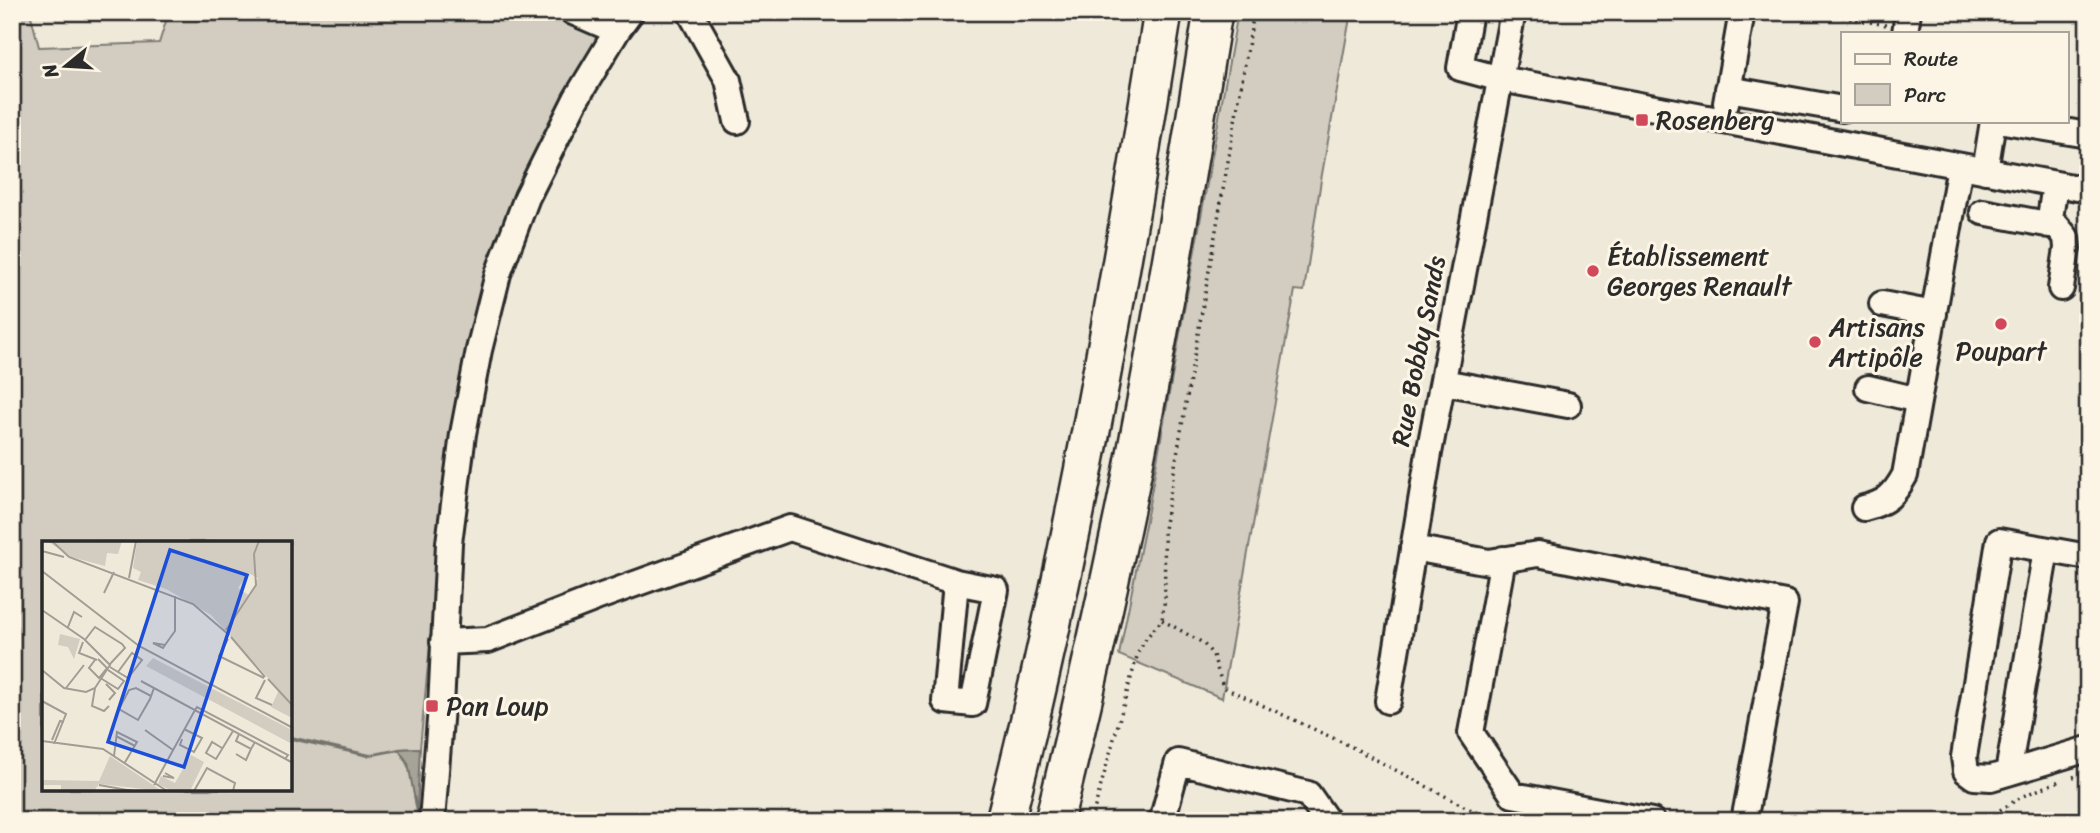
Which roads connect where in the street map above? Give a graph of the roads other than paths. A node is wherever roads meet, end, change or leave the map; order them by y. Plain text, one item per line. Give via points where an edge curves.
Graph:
1 (573, 12) edge
2 (649, 12) edge
3 (691, 12) edge
4 (1163, 12) edge
5 (1213, 12) edge
6 (1470, 12) edge
7 (1513, 12) edge
8 (1742, 12) edge
9 (624, 22) edge
10 (1501, 79) junction
11 (1728, 89) junction
12 (1841, 109) edge
13 (737, 121) dead end
14 (1723, 121) junction
15 (1993, 122) edge
16 (2010, 122) edge
17 (2088, 135) edge
18 (1960, 166) junction
19 (1985, 171) junction
20 (2055, 184) junction
21 (2088, 190) edge
22 (1983, 212) dead end
23 (2049, 225) junction
24 (2061, 288) dead end
25 (1882, 304) dead end
26 (1934, 314) junction
27 (1443, 382) junction
28 (1868, 387) dead end
29 (1918, 400) junction
30 (1568, 405) dead end
31 (1864, 508) dead end
32 (1413, 548) junction
33 (2046, 550) junction
34 (2088, 557) edge
35 (1503, 559) junction
36 (956, 582) dead end
37 (443, 642) junction
38 (1388, 701) dead end
39 (2088, 749) edge
40 (2008, 773) junction
41 (432, 821) edge
42 (1005, 821) edge
43 (1055, 821) edge
44 (1162, 821) edge
45 (1326, 821) edge
46 (1652, 821) edge
47 (1744, 821) edge

1 - 9 street
2 - 9 street
3 - 13 street via 728,80
4 - 42 highway via 1078,502
5 - 43 highway via 1128,493
6 - 10 street via 1460,68
7 - 10 street, Rue Bobby Sands
8 - 11 street
9 - 37 street via 576,99 527,197 498,274 463,434 449,543
10 - 14 street
10 - 27 street, Rue Bobby Sands
11 - 12 street
11 - 14 street
14 - 18 street
15 - 19 street
16 - 17 street
18 - 19 street
18 - 26 street
19 - 20 street
20 - 21 street
20 - 23 street
22 - 23 street
23 - 24 street via 2057,226 2066,237
25 - 26 street
26 - 29 street
27 - 30 street
27 - 32 street, Rue Bobby Sands
28 - 29 street
29 - 31 street via 1905,475 1895,494
32 - 35 street via 1489,562
32 - 38 street, Rue Bobby Sands
33 - 34 street
33 - 40 street
33 - 40 street via 1999,541 1964,757 1966,771 1975,777
35 - 46 street via 1471,733 1513,795
35 - 47 street via 1538,554 1785,603
36 - 37 street via 790,528 488,640
37 - 41 street
39 - 40 street
44 - 45 street via 1178,762 1308,794

